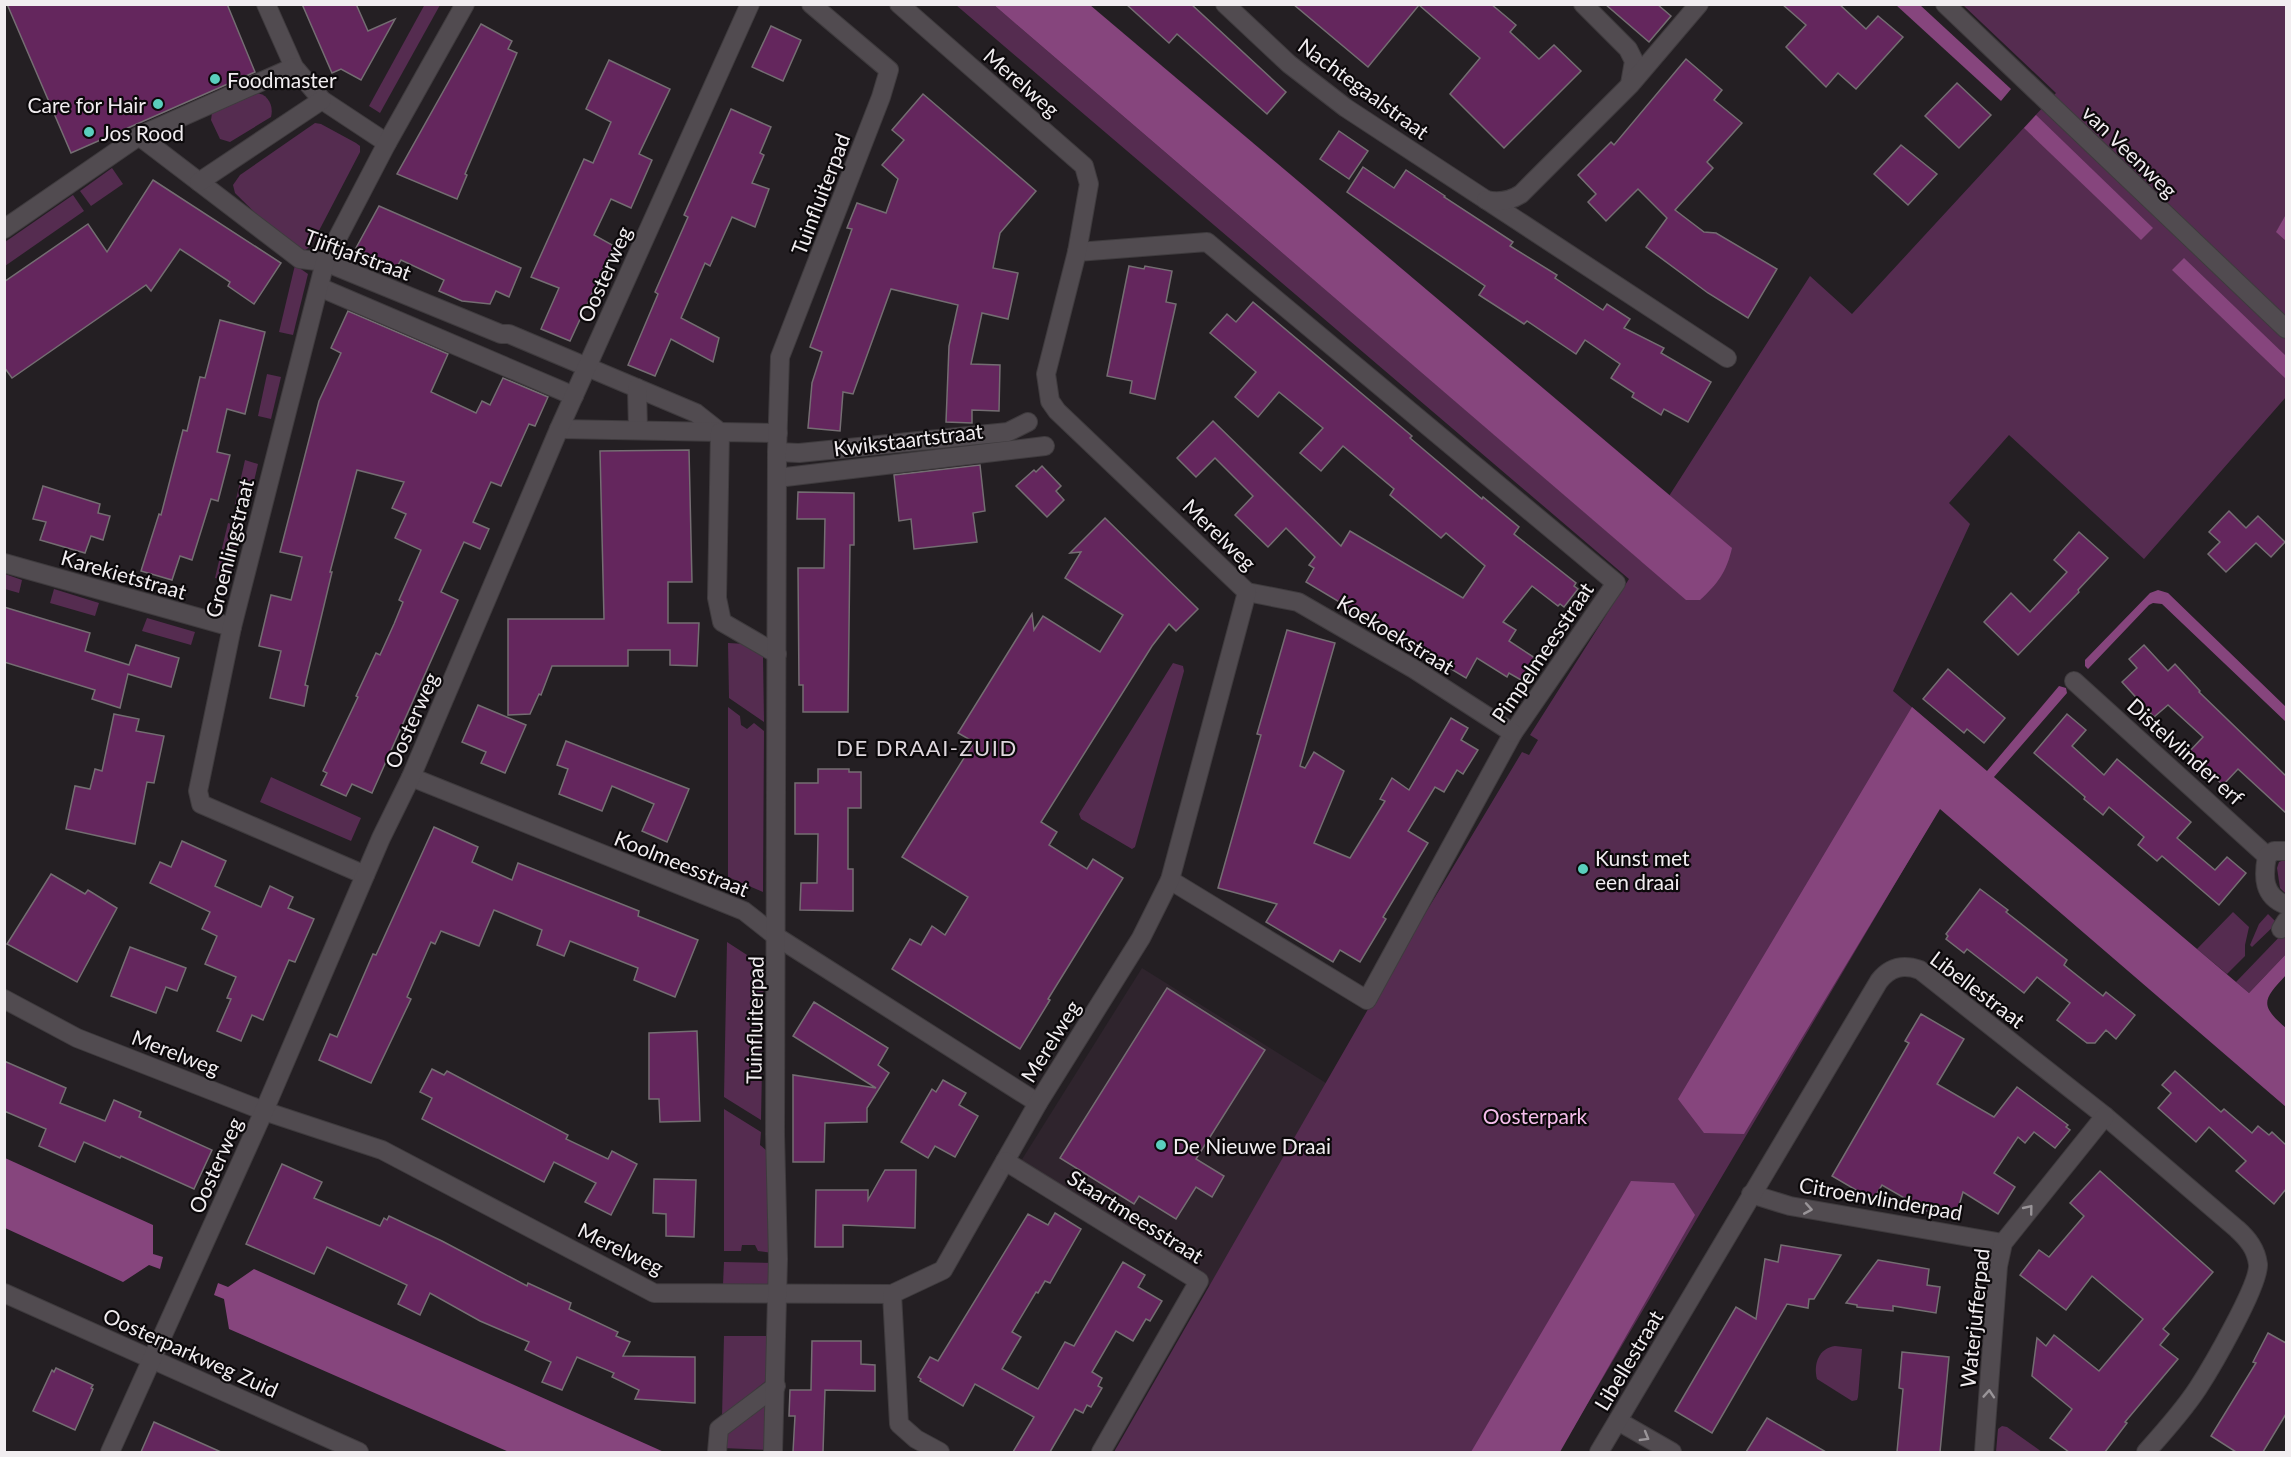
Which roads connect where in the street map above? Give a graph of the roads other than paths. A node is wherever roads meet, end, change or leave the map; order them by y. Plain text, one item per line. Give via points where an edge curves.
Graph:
1 (266, 4) edge
2 (465, 4) edge
3 (750, 4) edge
4 (811, 4) edge
5 (898, 4) edge
6 (1225, 4) edge
7 (1583, 4) edge
8 (1699, 4) edge
9 (1945, 4) edge
10 (294, 67) junction
11 (1630, 84) junction
12 (322, 100) junction
13 (139, 136) junction
14 (387, 142) junction
15 (199, 182) junction
16 (1484, 200) junction
17 (4, 229) edge
18 (1077, 252) junction
19 (325, 262) junction
20 (319, 287) junction
21 (2286, 329) edge
22 (501, 334) junction
23 (1727, 358) dead end
24 (491, 360) junction
25 (587, 366) junction
26 (637, 388) junction
27 (574, 396) junction
28 (1028, 422) dead end
29 (559, 429) junction
30 (638, 430) junction
31 (720, 432) junction
32 (778, 433) junction
33 (955, 437) junction
34 (912, 441) junction
35 (1045, 446) dead end
36 (777, 452) junction
37 (957, 456) junction
38 (914, 461) junction
39 (777, 477) junction
40 (4, 563) edge
41 (1247, 592) junction
42 (231, 627) junction
43 (777, 654) junction
44 (2074, 681) dead end
45 (1513, 733) junction
46 (411, 777) junction
47 (2286, 851) edge
48 (2267, 856) junction
49 (365, 875) junction
50 (1170, 880) junction
51 (2286, 905) edge
52 (777, 937) junction
53 (4, 999) edge
54 (1038, 1103) junction
55 (264, 1111) junction
56 (2105, 1116) junction
57 (1005, 1161) junction
58 (1751, 1194) junction
59 (2003, 1243) junction
60 (777, 1292) junction
61 (4, 1293) edge
62 (892, 1294) junction
63 (152, 1359) junction
64 (776, 1386) junction
65 (1618, 1421) junction
66 (110, 1452) edge
67 (359, 1452) edge
68 (717, 1452) edge
69 (773, 1452) edge
70 (940, 1452) edge
71 (1101, 1452) edge
72 (1599, 1452) edge
73 (1672, 1452) edge
74 (1984, 1452) edge
75 (2146, 1452) edge

1 - 10 street
2 - 14 street, Groenlingstraat
3 - 25 street, Oosterweg
4 - 32 street, Tuinfluiterpad via 889,70 780,357
5 - 18 street, Merelweg via 1084,166 1089,184
6 - 16 street, Nachtegaalstraat via 1328,96
7 - 11 street via 1628,49 1634,62
8 - 11 street
9 - 21 street, van Veenweg
10 - 12 street
10 - 13 street
11 - 16 street via 1521,194 1500,202
12 - 14 street
12 - 15 street
13 - 15 street, Tjiftjafstraat
13 - 17 street
14 - 19 street, Groenlingstraat
15 - 19 street, Tjiftjafstraat via 289,253 300,259
16 - 23 street, Nachtegaalstraat
18 - 41 street, Merelweg via 1046,374 1050,401
18 - 45 street, Pimpelmeesstraat via 1207,242 1616,583
19 - 20 street, Groenlingstraat
19 - 22 street, Tjiftjafstraat
20 - 24 street
20 - 42 street, Groenlingstraat
22 - 24 street
22 - 25 street, Tjiftjafstraat
24 - 27 street
25 - 26 street
25 - 27 street, Oosterweg
26 - 30 street
26 - 31 street via 696,413
27 - 29 street, Oosterweg
28 - 33 street, Kwikstaartstraat via 1008,432
29 - 30 street
29 - 46 street, Oosterweg
30 - 31 street
31 - 32 street
31 - 43 street via 717,598 722,622
32 - 36 street, Tuinfluiterpad
33 - 34 street, Kwikstaartstraat
33 - 37 street
34 - 36 street, Kwikstaartstraat
34 - 38 street
35 - 37 street, Kwikstaartstraat
36 - 39 street, Tuinfluiterpad
37 - 38 street, Kwikstaartstraat
38 - 39 street, Kwikstaartstraat
39 - 43 street, Tuinfluiterpad
40 - 42 street, Karekietstraat
41 - 45 street, Koekoekstraat via 1299,602
41 - 50 street, Merelweg
42 - 49 street, Groenlingstraat via 198,791 201,804
43 - 52 street, Tuinfluiterpad
44 - 48 street, Distelvlinder erf
45 - 50 street, Pimpelmeesstraat via 1367,1000
46 - 49 street, Oosterweg
46 - 52 street, Koolmeesstraat via 744,911
47 - 48 street via 2274,851
48 - 51 street via 2264,875 2269,891
49 - 55 street, Oosterweg
50 - 54 street, Merelweg via 1141,938
52 - 54 street, Koolmeesstraat
52 - 60 street, Tuinfluiterpad
53 - 55 street, Merelweg via 77,1038
54 - 57 street, Merelweg
55 - 60 street, Merelweg via 382,1150 654,1293
55 - 63 street, Oosterweg
56 - 58 street, Libellestraat via 1920,970 1902,966 1879,981
59 -> 56 street, Waterjufferpad
56 - 75 street, Libellestraat via 2247,1238 2258,1266 2246,1303 2199,1388
57 - 62 street, Merelweg via 943,1270
57 - 71 street, Staartmeesstraat via 1200,1281
58 -> 59 street, Citroenvlinderpad via 1790,1206
58 - 65 street, Libellestraat
74 -> 59 street, Waterjufferpad
60 - 62 street, Merelweg
60 - 64 street, Tuinfluiterpad
61 - 63 street, Oosterparkweg Zuid
62 - 70 street via 898,1424
63 - 66 street, Oosterweg
63 - 67 street, Oosterparkweg Zuid
64 - 68 street via 718,1429
64 - 69 street, Tuinfluiterpad
65 - 72 street, Libellestraat
65 -> 73 street

